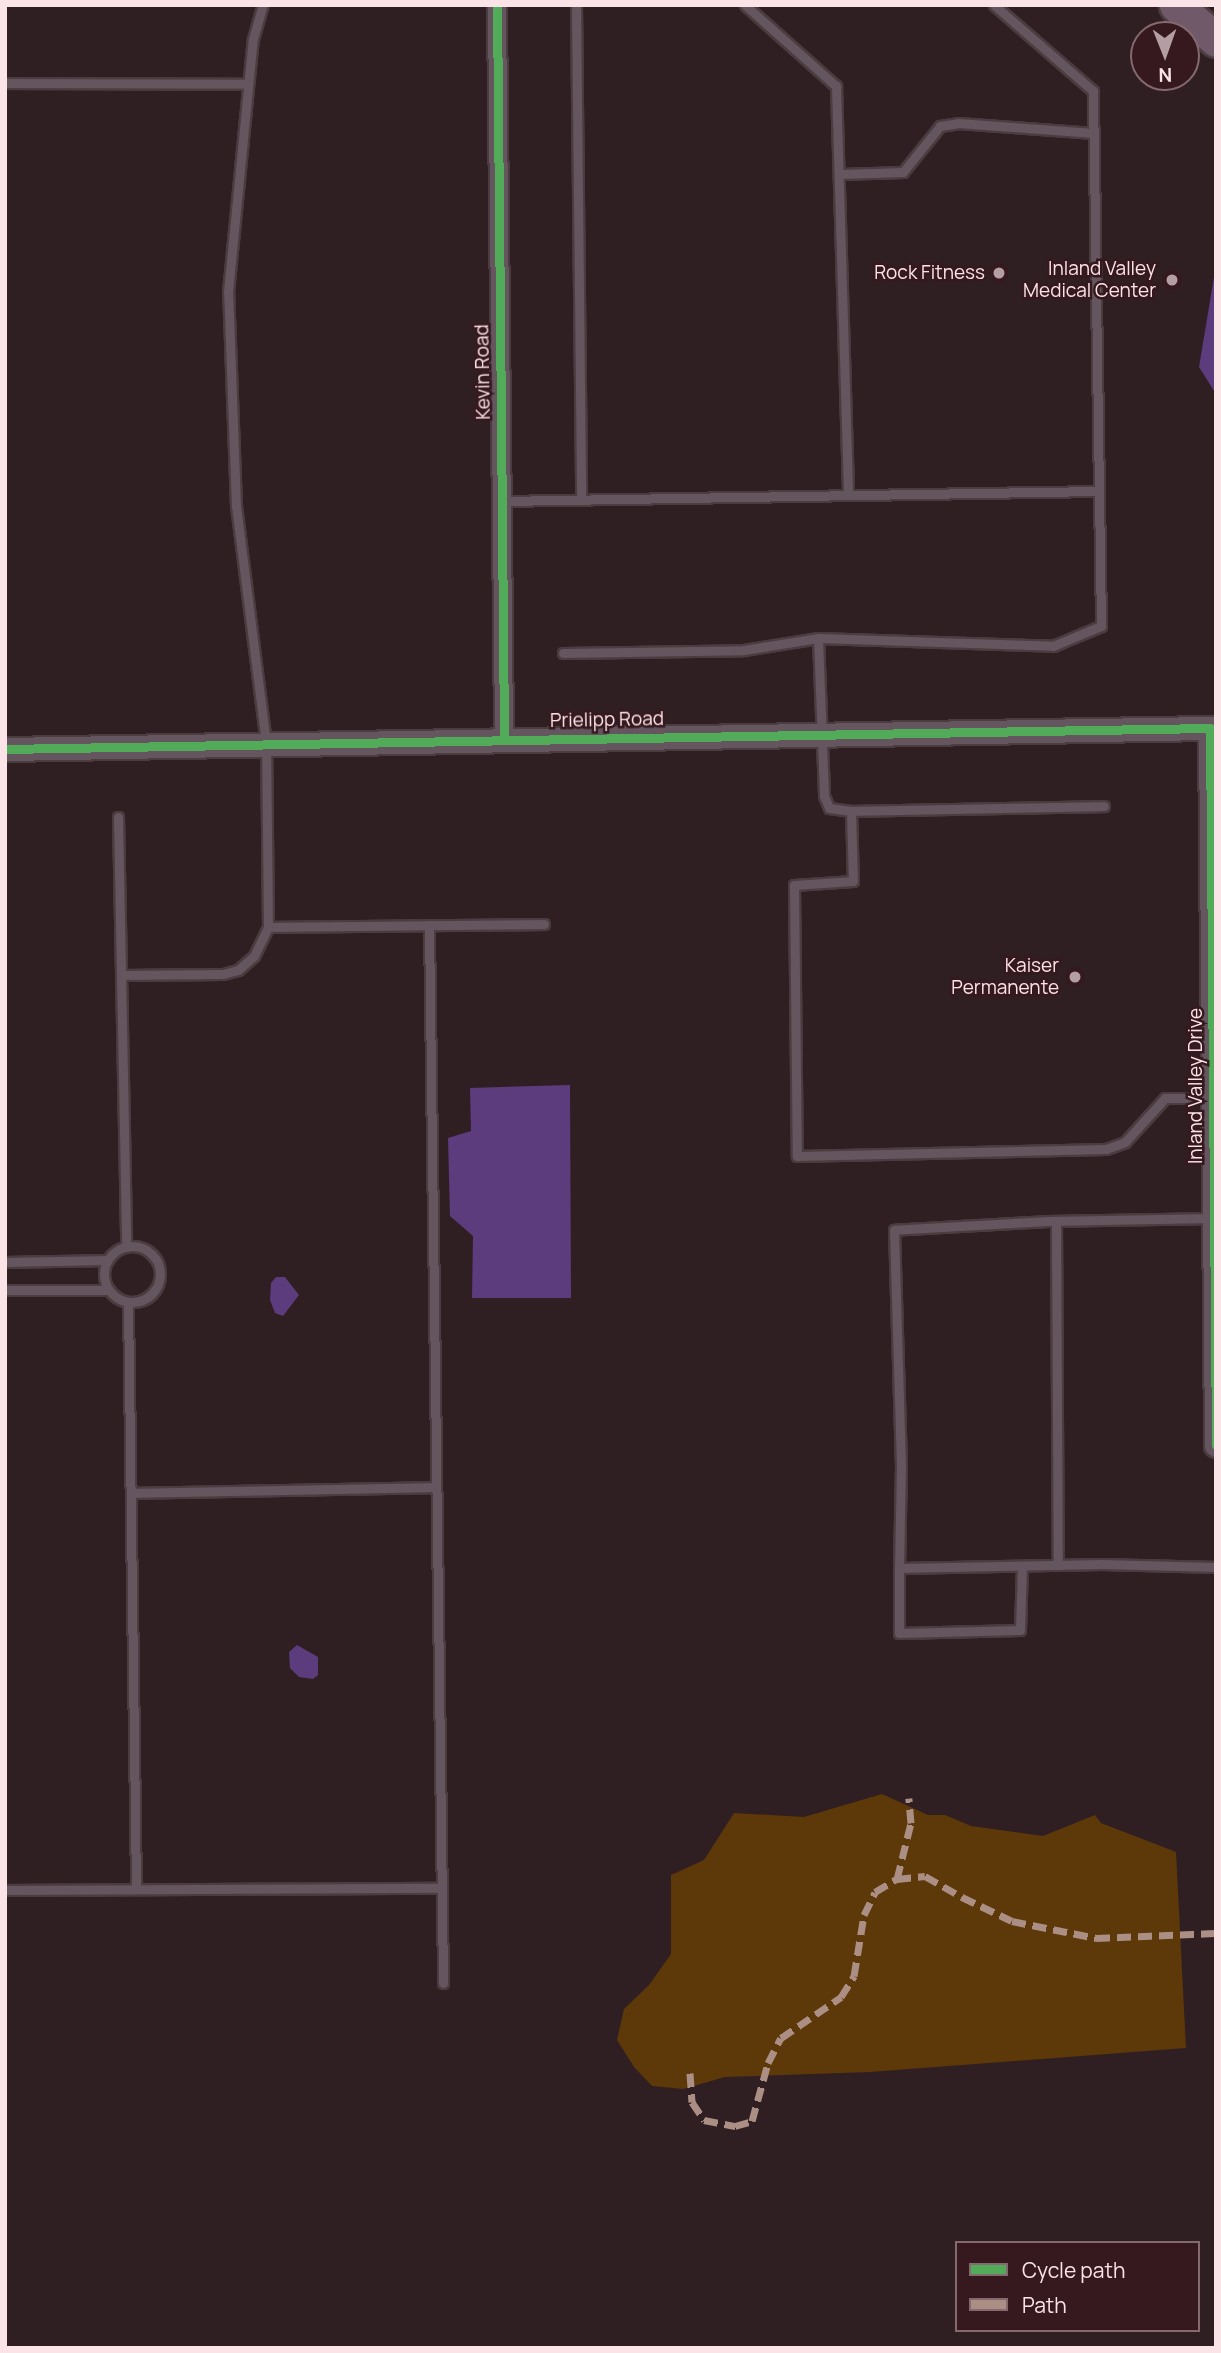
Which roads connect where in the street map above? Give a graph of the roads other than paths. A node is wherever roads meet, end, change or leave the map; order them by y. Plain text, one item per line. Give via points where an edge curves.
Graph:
1 (263, 5) edge
2 (497, 5) edge
3 (576, 5) edge
4 (745, 5) edge
5 (994, 5) edge
6 (1176, 5) edge
7 (1216, 40) edge
8 (5, 83) edge
9 (248, 84) junction
10 (1094, 133) junction
11 (841, 174) junction
12 (1099, 491) junction
13 (848, 495) junction
14 (581, 499) junction
15 (502, 501) junction
16 (818, 638) junction
17 (563, 653) dead end
18 (1213, 728) edge
19 (820, 734) junction
20 (504, 738) junction
21 (266, 743) junction
22 (5, 749) edge
23 (1104, 806) dead end
24 (851, 811) junction
25 (118, 817) dead end
26 (1214, 884) edge
27 (544, 924) dead end
28 (429, 925) junction
29 (268, 927) junction
30 (121, 975) junction
31 (1214, 1107) edge
32 (1214, 1218) edge
33 (1056, 1221) junction
34 (126, 1247) junction
35 (108, 1260) junction
36 (5, 1262) edge
37 (5, 1290) edge
38 (108, 1290) junction
39 (128, 1302) junction
40 (1215, 1344) edge
41 (1216, 1445) edge
42 (436, 1488) junction
43 (131, 1493) junction
44 (1058, 1565) junction
45 (1022, 1566) junction
46 (1216, 1567) edge
47 (900, 1568) junction
48 (442, 1888) junction
49 (136, 1889) junction
50 (5, 1890) edge
51 (443, 1983) dead end

1 - 9 lane
2 - 15 street, Kevin Road
3 - 14 lane
4 - 11 lane via 836,86
5 - 10 lane via 1093,91
6 - 7 highway
8 - 9 lane
9 - 21 lane via 228,292 236,506
10 - 11 lane via 958,123 940,126 903,172
10 - 12 lane
11 - 13 lane
12 - 13 lane
12 - 16 lane via 1101,626 1053,646
13 - 14 lane
14 - 15 lane
15 - 20 street, Kevin Road
16 - 17 lane via 744,650
16 - 19 lane
18 - 19 street, Prielipp Road
18 - 26 street, Inland Valley Drive
19 - 20 street, Prielipp Road
19 - 24 lane via 824,796 829,808
20 - 21 street, Prielipp Road
21 - 22 street, Prielipp Road
21 - 29 lane
23 - 24 lane
24 - 31 lane via 853,881 794,884 797,1156 1106,1149 1125,1142 1165,1098
25 - 30 lane
26 - 31 street, Inland Valley Drive
27 - 28 lane
28 - 29 lane
28 - 42 lane
29 - 30 lane via 254,956 237,970
30 - 34 lane
31 - 32 street, Inland Valley Drive
32 - 33 lane
32 - 40 street, Inland Valley Drive
33 - 44 lane
33 - 47 lane via 894,1230
34 - 35 lane
34 - 39 lane via 144,1249 160,1271 156,1289 149,1296
35 - 36 lane
35 - 38 lane via 103,1273
37 - 38 lane
38 - 39 lane
39 - 43 lane
40 - 41 street, Inland Valley Drive
42 - 43 lane
42 - 48 lane
43 - 49 lane
44 - 45 lane
44 - 46 lane
45 - 47 lane
45 - 47 lane via 1020,1630 912,1633 899,1633
48 - 49 lane
48 - 51 lane
49 - 50 lane

